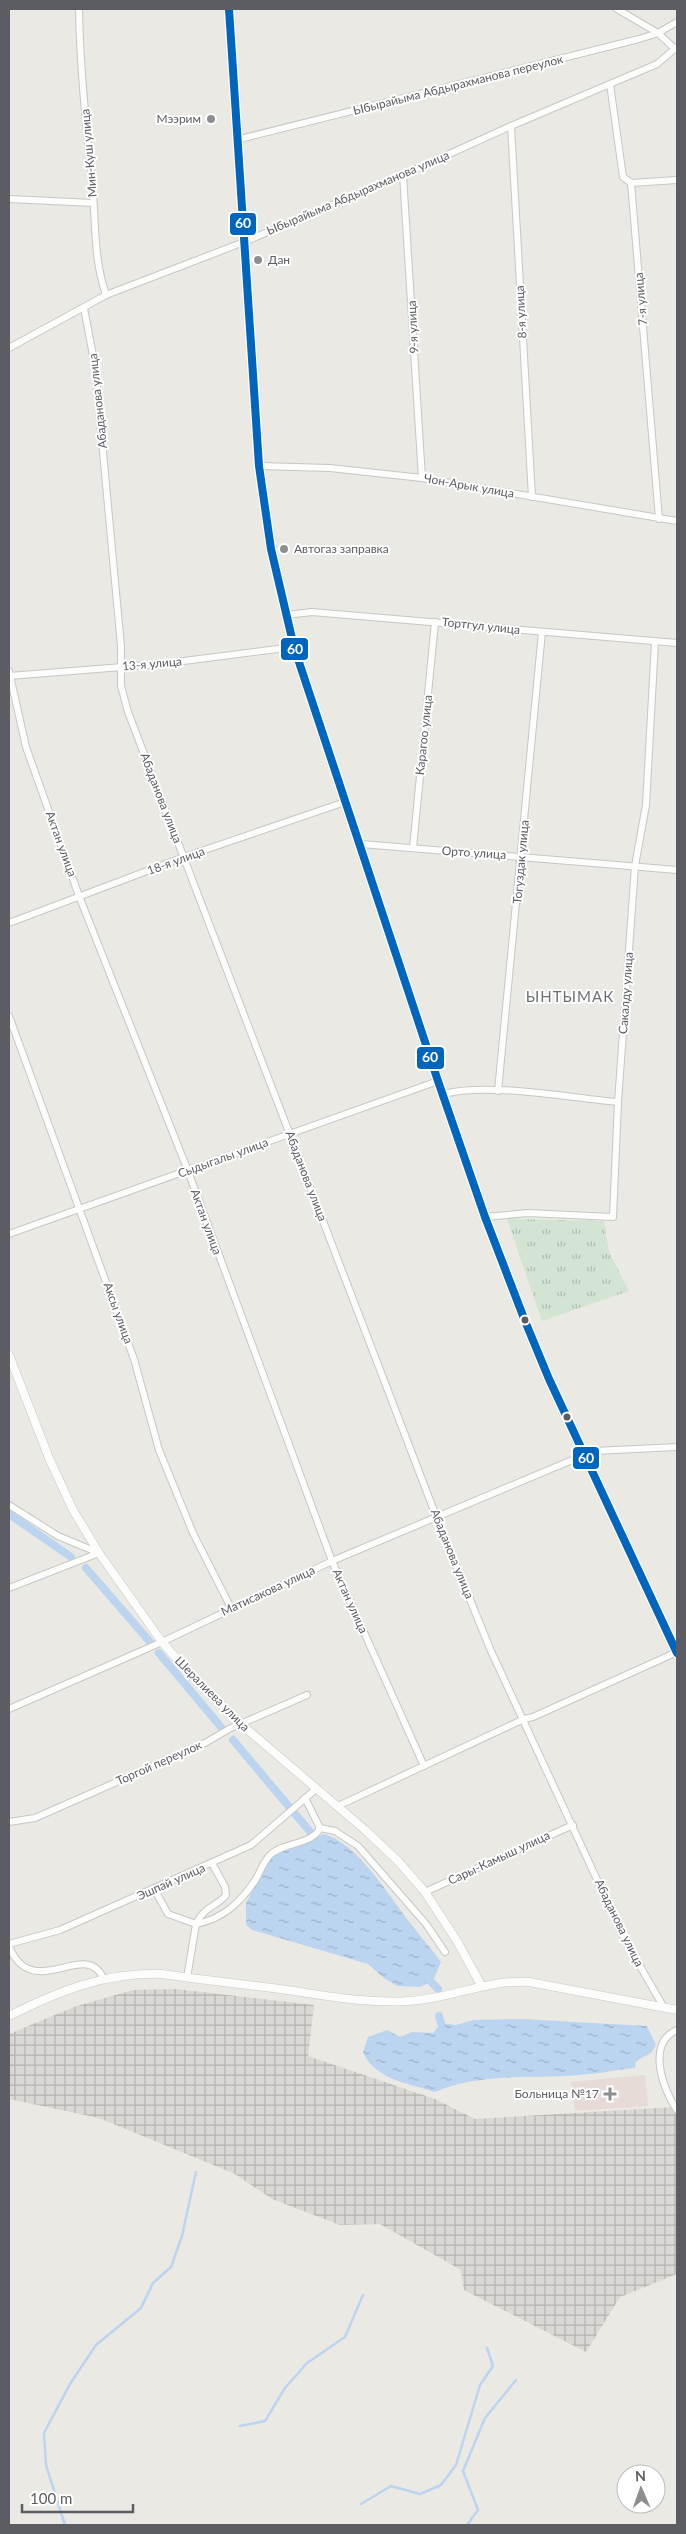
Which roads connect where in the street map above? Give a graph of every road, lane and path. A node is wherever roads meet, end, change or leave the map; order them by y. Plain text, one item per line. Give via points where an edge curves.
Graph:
1 (78, 9) edge
2 (229, 9) edge
3 (617, 9) edge
4 (677, 22) edge
5 (658, 33) junction
6 (676, 48) edge
7 (610, 84) junction
8 (511, 126) junction
9 (236, 140) junction
10 (403, 175) junction
11 (677, 180) edge
12 (631, 183) junction
13 (9, 199) edge
14 (93, 203) junction
15 (244, 242) junction
16 (106, 296) junction
17 (84, 308) junction
18 (9, 348) edge
19 (259, 466) junction
20 (422, 478) junction
21 (532, 497) junction
22 (659, 519) junction
23 (677, 521) edge
24 (286, 615) junction
25 (436, 622) junction
26 (542, 632) junction
27 (655, 642) junction
28 (677, 644) edge
29 (294, 647) junction
30 (120, 667) junction
31 (9, 671) edge
32 (9, 676) edge
33 (345, 802) junction
34 (361, 844) junction
35 (413, 848) junction
36 (522, 856) junction
37 (184, 857) junction
38 (635, 866) junction
39 (677, 870) edge
40 (79, 896) junction
41 (9, 923) edge
42 (9, 1016) edge
43 (438, 1081) junction
44 (498, 1090) junction
45 (443, 1094) junction
46 (618, 1102) junction
47 (289, 1134) junction
48 (188, 1171) junction
49 (80, 1209) junction
50 (485, 1217) junction
51 (9, 1234) edge
52 (9, 1354) edge
53 (677, 1447) edge
54 (584, 1455) junction
55 (9, 1505) edge
56 (436, 1516) junction
57 (99, 1552) junction
58 (332, 1561) junction
59 (9, 1588) edge
60 (231, 1608) junction
61 (162, 1642) junction
62 (677, 1652) edge
63 (307, 1695) dead end
64 (9, 1709) edge
65 (524, 1719) junction
66 (242, 1725) junction
67 (424, 1766) junction
68 (316, 1789) junction
69 (305, 1798) junction
70 (338, 1806) junction
71 (9, 1822) edge
72 (573, 1824) junction
73 (320, 1828) junction
74 (212, 1863) junction
75 (160, 1887) junction
76 (425, 1892) junction
77 (196, 1924) junction
78 (9, 1945) edge
79 (444, 1952) dead end
80 (104, 1978) junction
81 (187, 1978) junction
82 (481, 1985) junction
83 (664, 2006) junction
84 (677, 2010) edge
85 (9, 2016) edge
86 (677, 2030) edge
87 (677, 2110) edge

1 - 14 street, Мин-Куш улица
2 - 9 main road
3 - 5 street
4 - 5 street, Ыбырайыма Абдырахманова переулок
5 - 6 street
5 - 9 street, Ыбырайыма Абдырахманова переулок
6 - 7 street, Ыбырайыма Абдырахманова улица via 657,64
7 - 8 street, Ыбырайыма Абдырахманова улица
7 - 12 street, 7-я улица via 623,177
8 - 10 street, Ыбырайыма Абдырахманова улица
8 - 21 street, 8-я улица
9 - 15 main road
10 - 15 street, Ыбырайыма Абдырахманова улица
10 - 20 street, 9-я улица
11 - 12 street
12 - 22 street, 7-я улица
13 - 14 street
14 - 16 street, Мин-Куш улица via 97,268
15 - 16 street, Ыбырайыма Абдырахманова улица
15 - 19 main road
16 - 17 street, Ыбырайыма Абдырахманова улица
17 - 18 street, Ыбырайыма Абдырахманова улица
17 - 30 street, Абаданова улица via 95,366 121,646
19 - 20 street, Чон-Арык улица via 330,468
19 - 24 main road via 271,549
20 - 21 street, Чон-Арык улица
21 - 22 street, Чон-Арык улица
22 - 23 street, Чон-Арык улица
24 - 25 street, Тортгул улица via 312,612
24 - 29 main road
25 - 26 street, Тортгул улица
25 - 35 street, Карагоо улица
26 - 27 street, Тортгул улица
26 - 36 street, Тогуздак улица
27 - 28 street, Тортгул улица
27 - 38 street, Сакалду улица via 646,805
29 - 30 street, 13-я улица
29 - 33 main road
30 - 32 street, 13-я улица
30 - 37 street, Абаданова улица via 128,712
31 - 32 street, Актан улица
32 - 40 street, Актан улица via 26,747
33 - 34 main road
33 - 37 street, 18-я улица
34 - 35 street, Орто улица
34 - 43 main road
35 - 36 street, Орто улица
36 - 38 street, Орто улица
36 - 44 street, Тогуздак улица
37 - 40 street, 18-я улица
37 - 47 street, Абаданова улица
38 - 39 street, Орто улица
38 - 46 street, Сакалду улица
40 - 41 street, 18-я улица
40 - 48 street, Актан улица
42 - 49 street, Аксы улица
43 - 45 main road
43 - 47 street, Сыдыгалы улица
44 - 45 street
44 - 46 street
45 - 50 main road
46 - 50 street, Сакалду улица via 613,1217 528,1213
47 - 48 street, Сыдыгалы улица
47 - 56 street, Абаданова улица
48 - 49 street, Сыдыгалы улица
48 - 58 street, Актан улица
49 - 51 street, Сыдыгалы улица
49 - 60 street, Аксы улица via 134,1359 159,1450 194,1533
50 - 54 main road via 525,1321
52 - 57 street, Шералиева улица via 49,1458 73,1510
53 - 54 street, Матисакова улица via 594,1451
54 - 56 street, Матисакова улица
54 - 62 main road
55 - 57 street via 58,1536
56 - 58 street, Матисакова улица
56 - 65 street, Абаданова улица via 491,1651
57 - 59 street
57 - 61 street, Шералиева улица
58 - 60 street, Матисакова улица
58 - 67 street, Актан улица
60 - 61 street, Матисакова улица
61 - 64 street, Матисакова улица
61 - 66 street, Шералиева улица
62 - 65 street via 533,1718
63 - 66 street, Торгой переулок
65 - 67 street
65 - 72 street, Абаданова улица
66 - 68 street, Шералиева улица
66 - 71 street, Торгой переулок via 35,1818
67 - 70 street
68 - 69 street, Эшпай улица
68 - 70 street, Шералиева улица
69 - 73 street
69 - 74 street, Эшпай улица via 252,1845
70 - 76 street, Шералиева улица via 387,1850
72 - 76 street, Сары-Камыш улица
72 - 83 street, Абаданова улица via 625,1940
73 - 77 street via 313,1836 270,1855 252,1885 228,1912 209,1922
73 - 79 street via 335,1831 358,1846 426,1924
74 - 75 street, Эшпай улица
74 - 77 street via 226,1895 209,1906
75 - 77 street via 157,1894 168,1914
75 - 78 street, Эшпай улица via 60,1930
76 - 82 street, Шералиева улица via 458,1941
77 - 81 street
78 - 80 street via 18,1963 25,1968 54,1971 94,1965
80 - 81 street via 138,1974
80 - 85 street via 73,1987
81 - 82 street via 392,2002 438,1998
82 - 83 street via 529,1982
83 - 84 street
86 - 87 street via 666,2038 660,2064 665,2085

